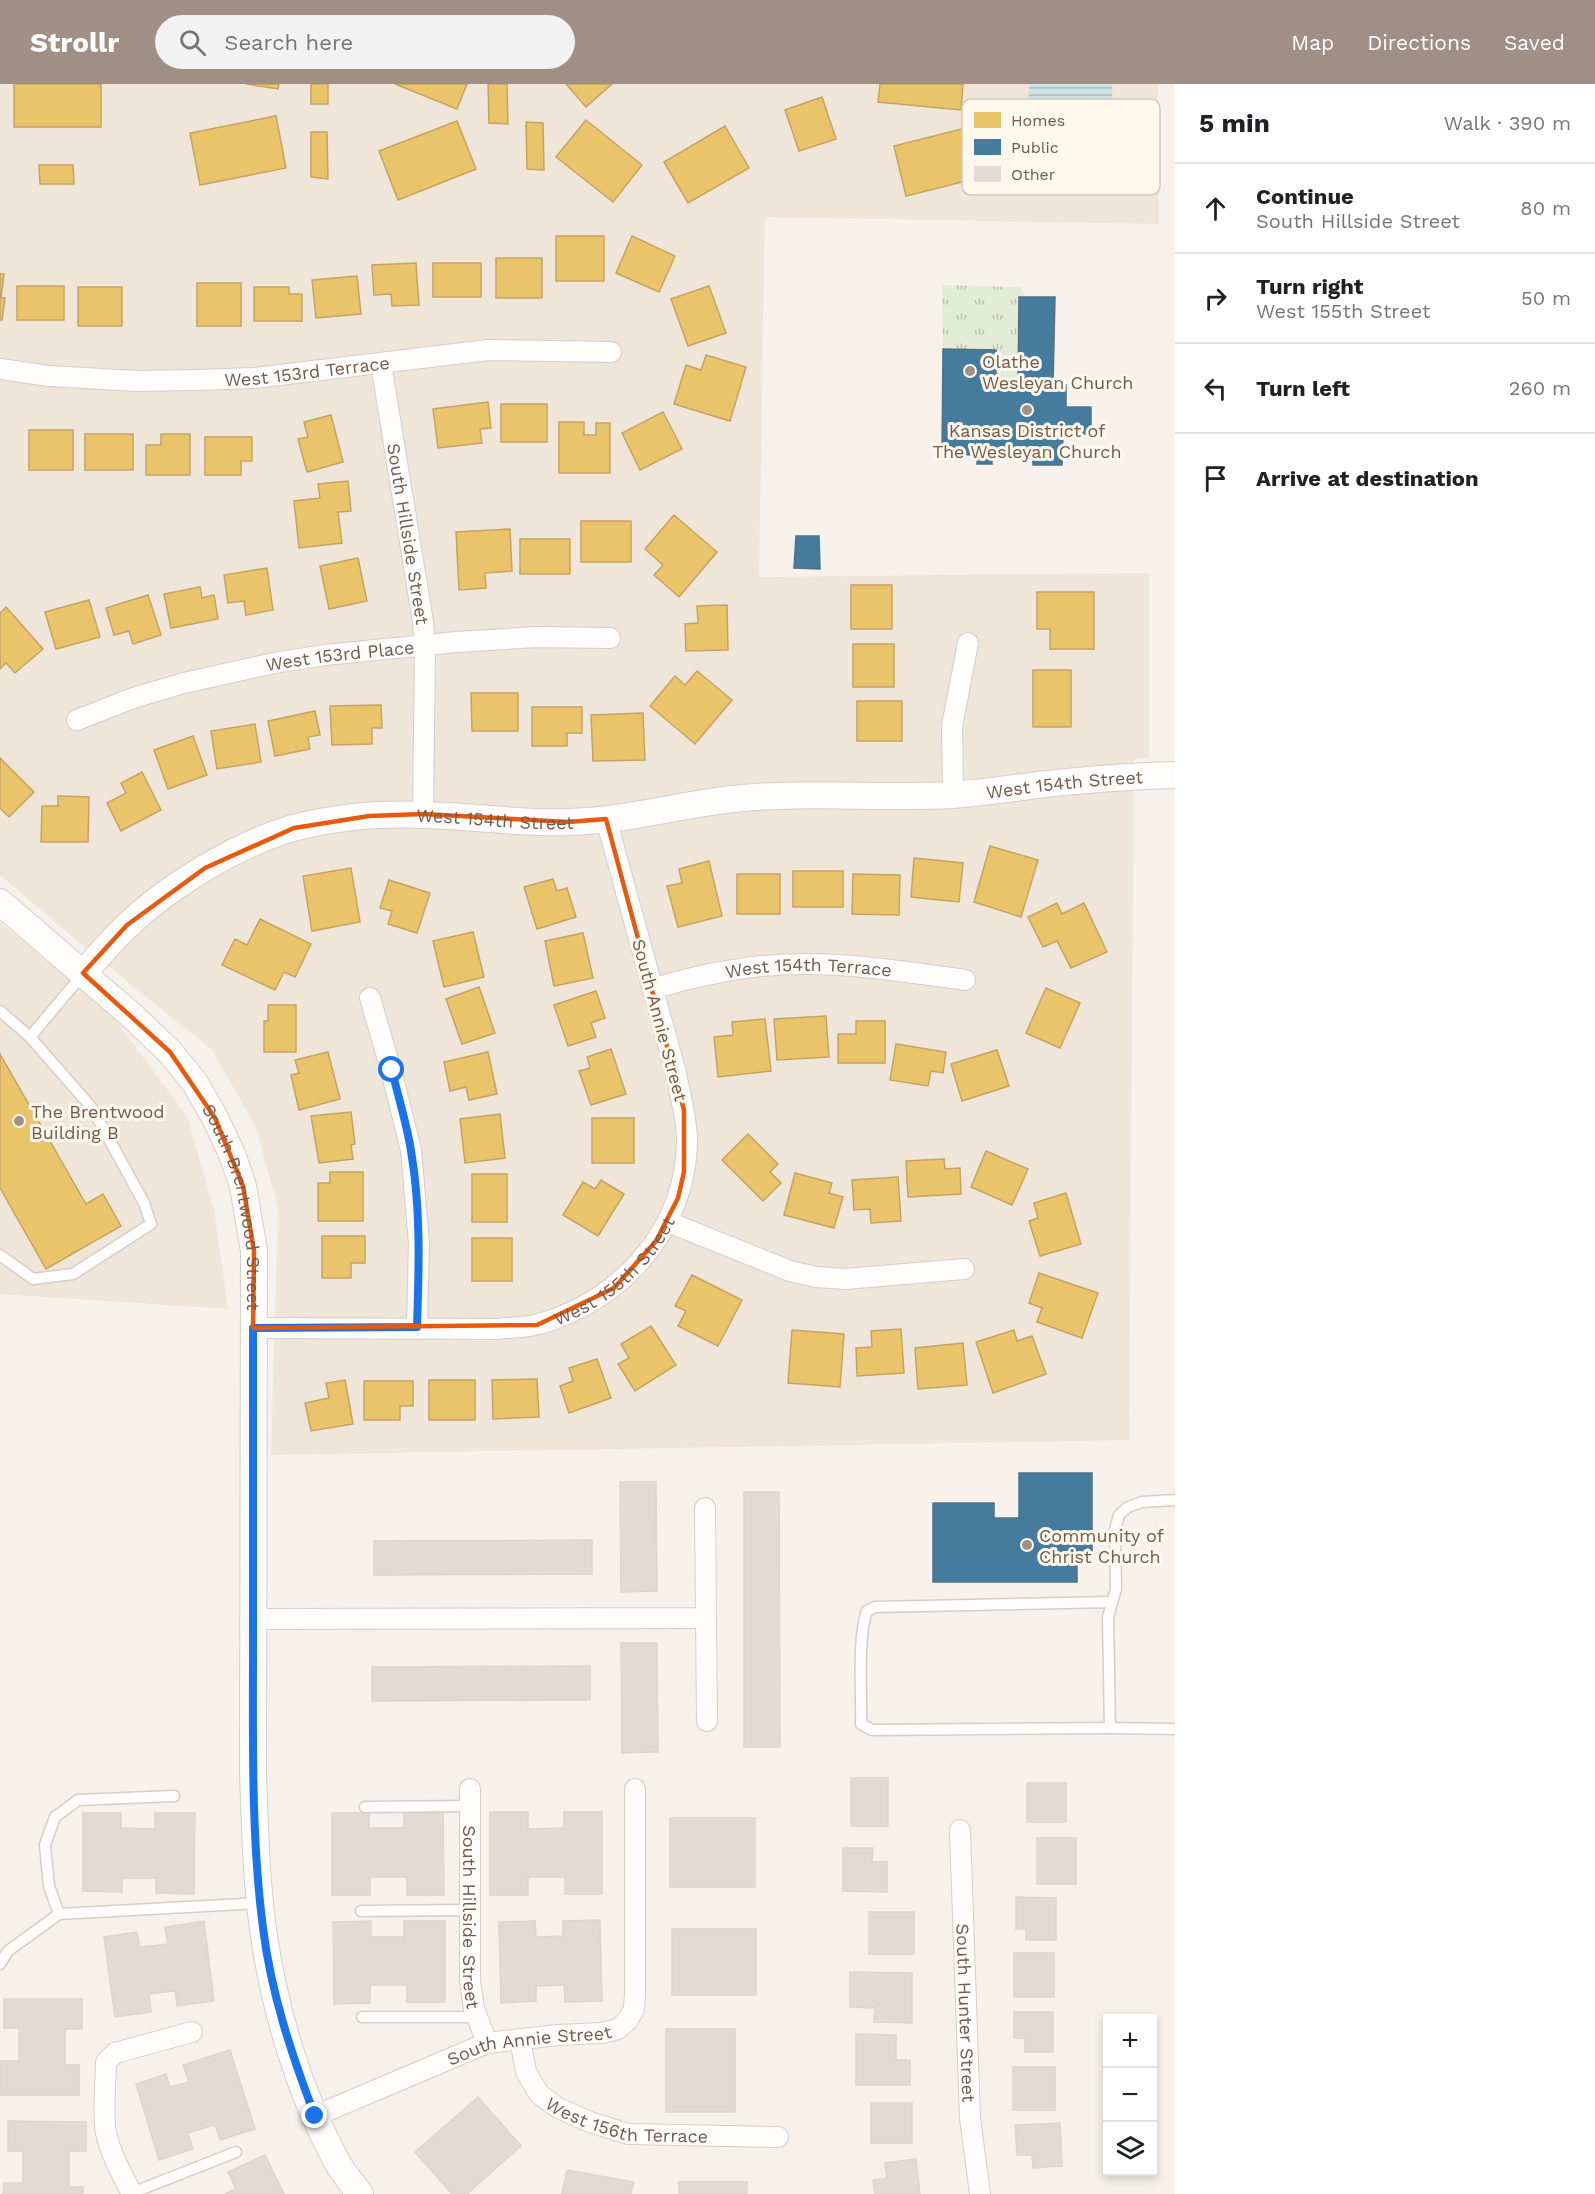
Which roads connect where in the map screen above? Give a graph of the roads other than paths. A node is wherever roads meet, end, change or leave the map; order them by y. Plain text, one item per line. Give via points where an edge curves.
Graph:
1 (611, 352) dead end
2 (381, 364) junction
3 (0, 369) edge
4 (610, 638) dead end
5 (968, 643) dead end
6 (424, 646) junction
7 (77, 720) dead end
8 (1175, 775) edge
9 (953, 795) junction
10 (423, 814) junction
11 (606, 819) junction
12 (0, 902) edge
13 (83, 973) junction
14 (965, 980) dead end
15 (652, 989) junction
16 (370, 998) dead end
17 (0, 1011) edge
18 (30, 1037) junction
19 (668, 1222) junction
20 (0, 1255) edge
21 (964, 1269) dead end
22 (417, 1327) junction
23 (253, 1328) junction
24 (1175, 1500) edge
25 (705, 1508) dead end
26 (1112, 1602) junction
27 (706, 1618) junction
28 (253, 1619) junction
29 (707, 1721) dead end
30 (1110, 1728) junction
31 (1175, 1729) edge
32 (635, 1789) dead end
33 (174, 1796) dead end
34 (470, 1798) joint
35 (365, 1807) dead end
36 (960, 1830) dead end
37 (261, 1903) junction
38 (470, 1910) junction
39 (361, 1911) dead end
40 (59, 1914) junction
41 (0, 1964) edge
42 (362, 2017) dead end
43 (477, 2017) junction
44 (192, 2032) dead end
45 (520, 2039) junction
46 (487, 2043) junction
47 (315, 2116) junction
48 (778, 2137) dead end
49 (236, 2152) dead end
50 (132, 2194) edge
51 (360, 2194) edge
52 (980, 2194) edge

1 - 2 street, West 153rd Terrace via 488,350
2 - 3 street, West 153rd Terrace via 254,378 137,381
2 - 6 street, South Hillside Street
4 - 6 street, West 153rd Place via 537,637
5 - 9 street via 952,726
6 - 7 street, West 153rd Place via 233,671 133,698
6 - 10 street, South Hillside Street
8 - 9 street, West 154th Street
9 - 11 street, West 154th Street via 734,799
10 - 11 street, West 154th Street via 520,821
10 - 13 street, West 154th Street via 336,820 294,828 248,845 205,868 161,899 127,926
11 - 15 street, South Annie Street
12 - 13 street, South Brentwood Street
13 - 18 lane
13 - 23 street, South Brentwood Street via 170,1052 195,1083 215,1118 243,1186 254,1251
14 - 15 street, West 154th Terrace via 861,966 788,964 734,969
15 - 19 street, South Annie Street via 676,1073 687,1140 678,1198
16 - 22 street via 411,1150 419,1243
17 - 18 lane
18 - 20 lane via 92,1108 144,1203 151,1224 73,1274 33,1279
19 - 21 street, West 155th Street via 790,1271 816,1277 845,1280
19 - 22 street, West 155th Street via 636,1266 614,1288 562,1316 537,1325 498,1329
22 - 23 street, West 155th Street
23 - 28 street, South Brentwood Street
24 - 26 lane via 1143,1502 1119,1515 1114,1530 1116,1589
25 - 27 street
26 - 30 lane via 1108,1617
26 - 30 lane via 875,1607 867,1611 863,1623 862,1658 861,1724 872,1730
27 - 28 street
27 - 29 street
28 - 37 street, South Brentwood Street via 254,1784
30 - 31 lane
32 - 45 street, South Annie Street via 634,2009 618,2029 602,2034
33 - 40 lane via 78,1800 55,1817 45,1845 49,1886
34 - 35 lane
34 - 38 street, South Hillside Street
36 - 52 street, South Hunter Street via 970,2118
37 - 40 lane
37 - 47 street, South Brentwood Street via 278,2005
38 - 39 lane
38 - 43 street, South Hillside Street via 470,1981
40 - 41 lane via 8,1951
42 - 43 lane
43 - 46 street, South Hillside Street
44 - 50 street via 115,2053 106,2062 106,2133
45 - 46 street, South Annie Street
45 - 48 street, West 156th Terrace via 526,2072 539,2094 558,2108 591,2122 628,2134
46 - 47 street, South Annie Street
47 - 51 street, South Brentwood Street via 337,2162
49 - 50 lane

